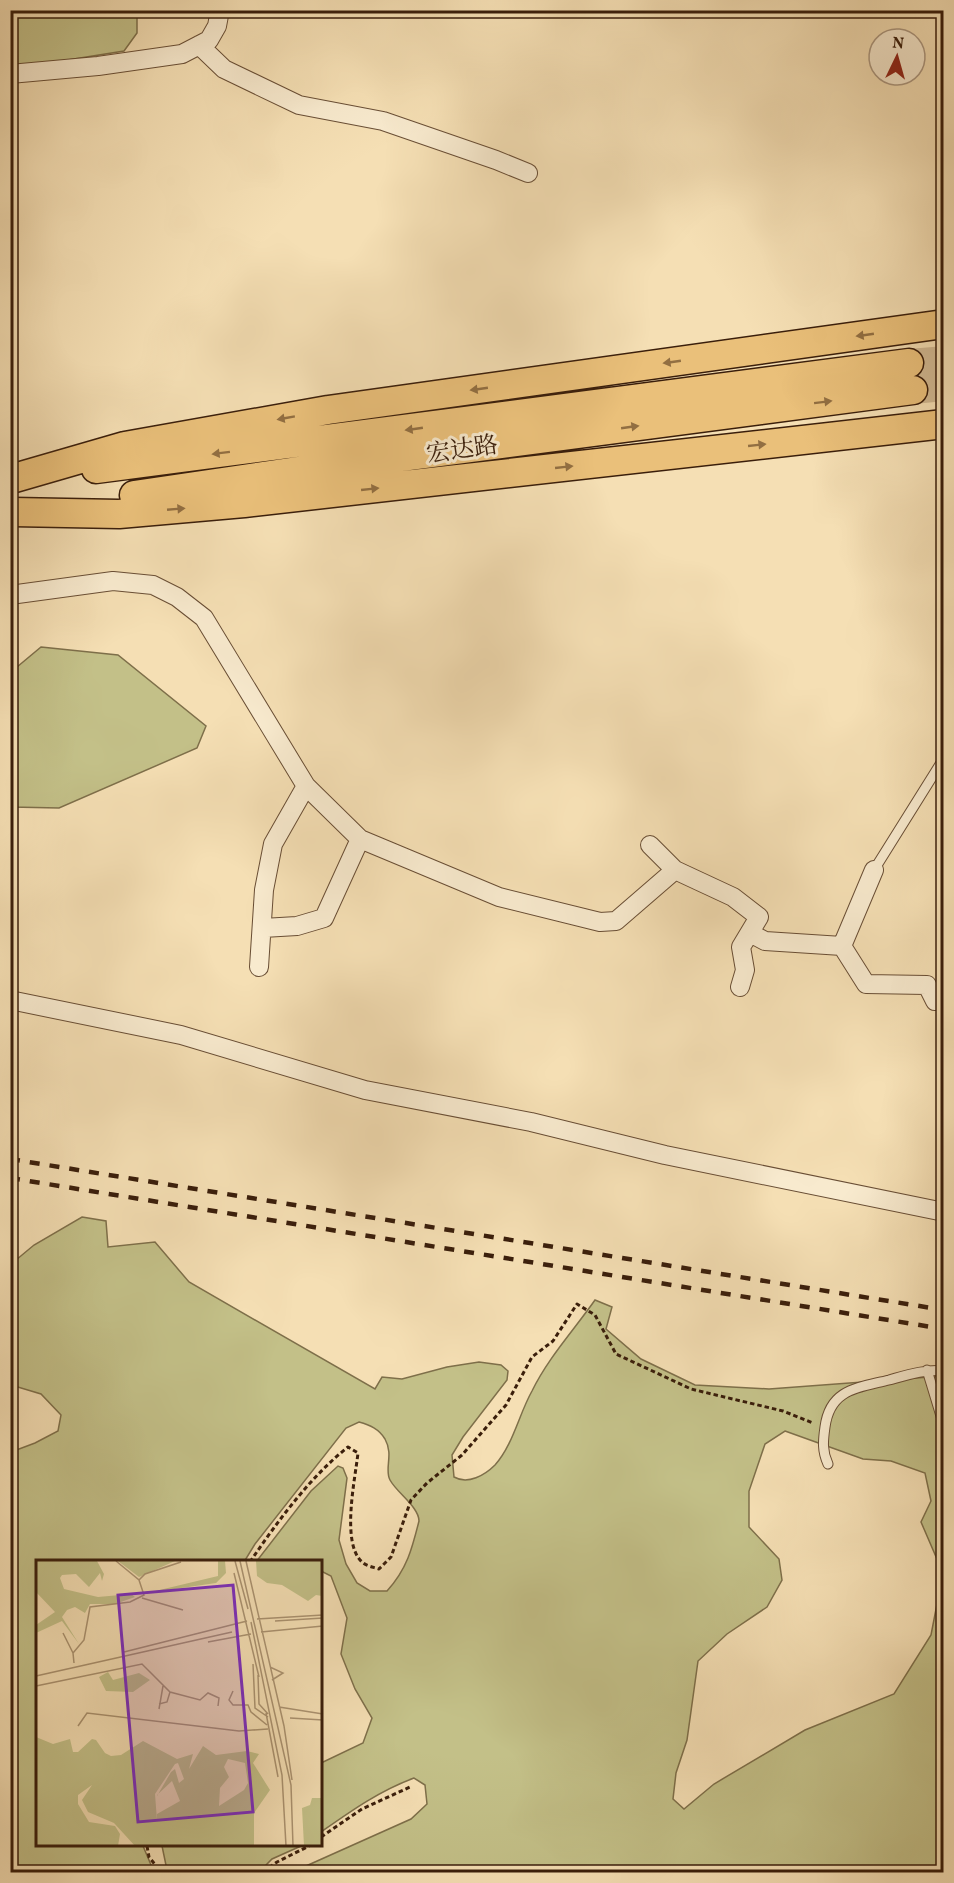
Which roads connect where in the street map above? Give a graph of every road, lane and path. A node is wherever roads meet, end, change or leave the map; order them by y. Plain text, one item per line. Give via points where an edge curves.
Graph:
1 (220, 10) edge
2 (199, 45) junction
3 (10, 74) edge
4 (528, 173) dead end
5 (944, 311) edge
6 (944, 324) edge
7 (914, 328) junction
8 (944, 336) edge
9 (935, 425) edge
10 (11, 479) edge
11 (12, 512) edge
12 (10, 595) edge
13 (944, 758) edge
14 (306, 786) junction
15 (360, 838) junction
16 (650, 845) dead end
17 (675, 870) junction
18 (874, 870) joint
19 (263, 928) junction
20 (750, 933) junction
21 (842, 946) junction
22 (259, 967) dead end
23 (740, 987) dead end
24 (10, 1000) edge
25 (944, 1000) edge
26 (944, 1212) edge
27 (927, 1370) junction
28 (944, 1371) edge
29 (944, 1426) edge
30 (825, 1428) junction
31 (828, 1464) dead end
32 (251, 1560) edge
33 (410, 1787) dead end
34 (322, 1836) edge
35 (147, 1847) edge
36 (305, 1847) edge
37 (161, 1872) edge
38 (263, 1872) edge

1 - 2 street via 209,40
2 - 3 street via 182,54
2 - 4 street via 224,69 299,105 383,121
5 - 7 main road
6 - 7 main road
7 - 8 main road
7 -> 10 main road via 328,410 125,446
11 -> 9 main road via 118,514 244,503
11 -> 10 main road, 宏达路 via 911,377
12 - 14 street via 113,581 153,585 177,597 204,618
13 - 18 lane
14 - 15 street
14 - 19 street via 273,843 264,890
15 - 17 street via 499,897 600,921 616,921
15 - 19 street via 324,918 297,926
16 - 17 street
17 - 20 street via 733,897 759,917
18 - 21 street
19 - 22 street
20 - 21 street via 765,941
20 - 23 street via 741,947 745,970
21 - 25 street via 866,984 927,985 935,1001
24 - 26 street via 182,1035 365,1090
27 - 28 lane
27 - 29 lane
27 - 30 lane via 851,1389 830,1407
30 - 31 lane via 823,1454
30 - 32 path via 783,1411 691,1389 616,1354 595,1314 577,1304 554,1341 532,1357 506,1405 462,1455 411,1500 391,1557 379,1569 363,1564 351,1539 358,1453 348,1447 276,1523
33 - 34 path via 362,1809
35 - 37 path via 149,1857
36 - 38 path

